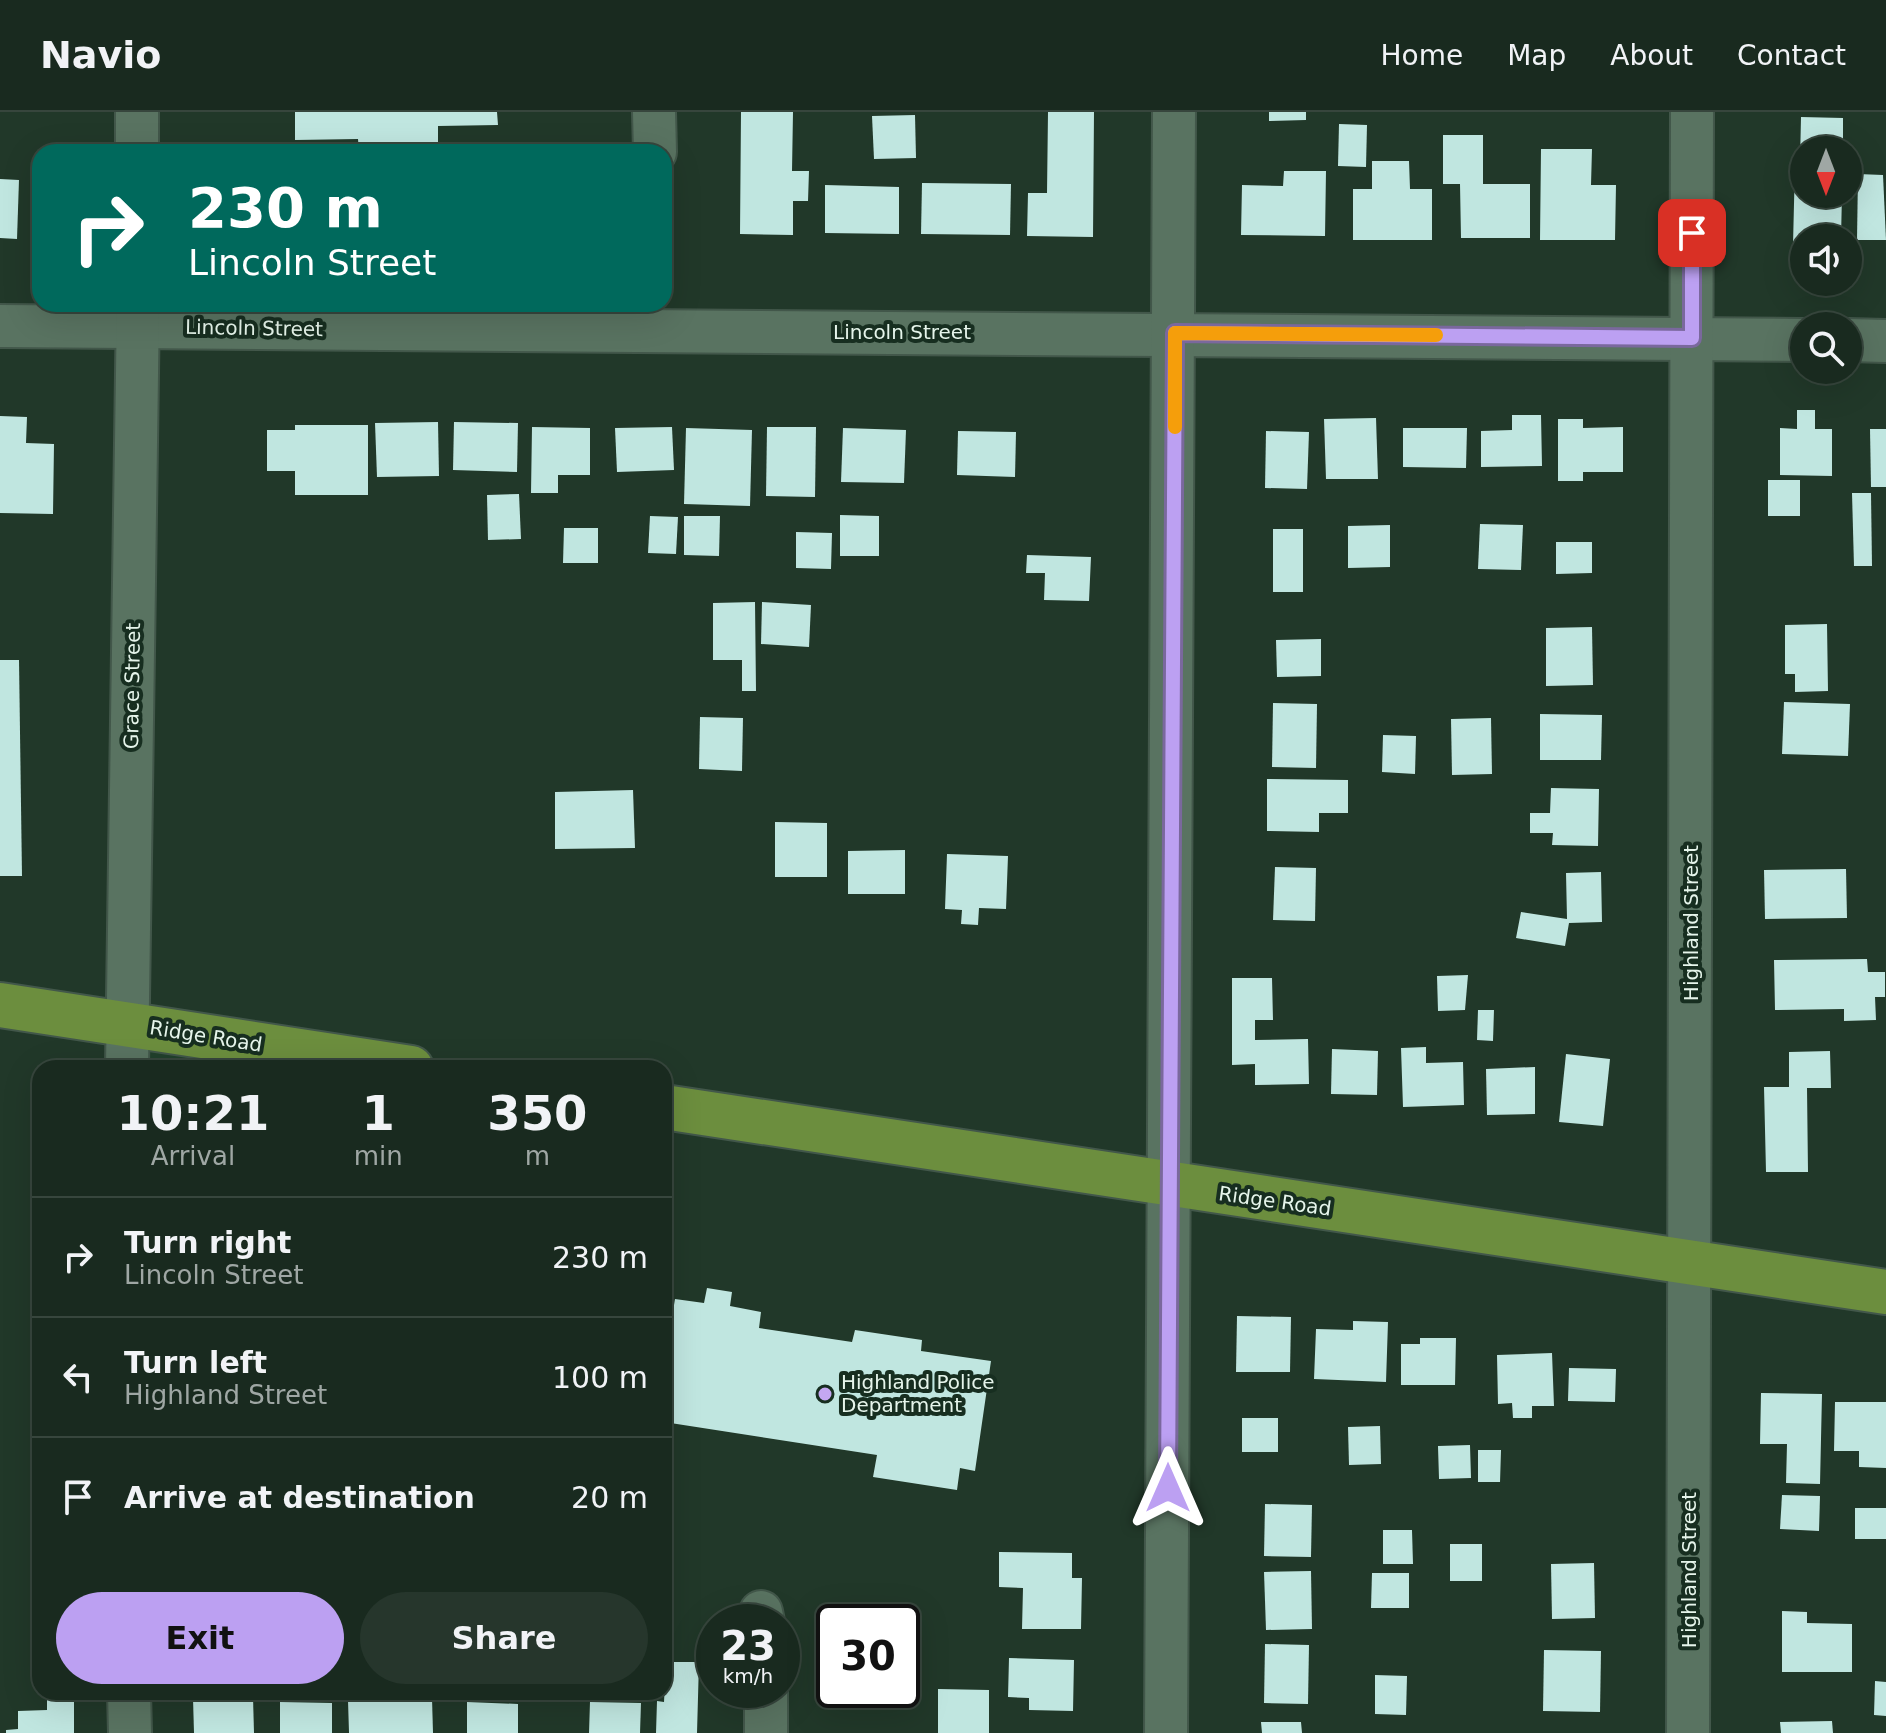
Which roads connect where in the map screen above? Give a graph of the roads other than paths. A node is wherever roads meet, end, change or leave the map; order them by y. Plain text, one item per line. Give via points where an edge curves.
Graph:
1 (137, 112) edge
2 (654, 112) edge
3 (1174, 112) edge
4 (1692, 112) edge
5 (137, 144) edge
6 (655, 144) edge
7 (138, 315) edge
8 (656, 318) edge
9 (0, 326) edge
10 (1175, 333) junction
11 (1692, 338) junction
12 (1790, 340) edge
13 (1862, 340) edge
14 (1886, 341) edge
15 (0, 1005) edge
16 (127, 1024) junction
17 (127, 1060) edge
18 (359, 1060) edge
19 (672, 1108) edge
20 (1171, 1185) junction
21 (1691, 1263) junction
22 (1886, 1292) edge
23 (129, 1700) edge
24 (766, 1708) edge
25 (130, 1733) edge
26 (766, 1733) edge
27 (1166, 1733) edge
28 (1688, 1733) edge

1 - 5 street
2 - 6 street
3 - 10 street
4 - 11 street, Highland Street
7 - 8 street, Lincoln Street
7 - 9 street, Lincoln Street
7 - 16 street, Grace Street
8 - 10 street, Lincoln Street
10 - 11 street, Lincoln Street
10 - 20 street
11 - 12 street, Lincoln Street
11 - 21 street, Highland Street
13 - 14 street
15 - 16 main road, Ridge Road
16 - 17 street, Grace Street
16 - 18 main road, Ridge Road
19 - 20 main road, Ridge Road
20 - 21 main road, Ridge Road
20 - 27 street
21 - 22 main road, Ridge Road
21 - 28 street, Highland Street
23 - 25 street
24 - 26 street

